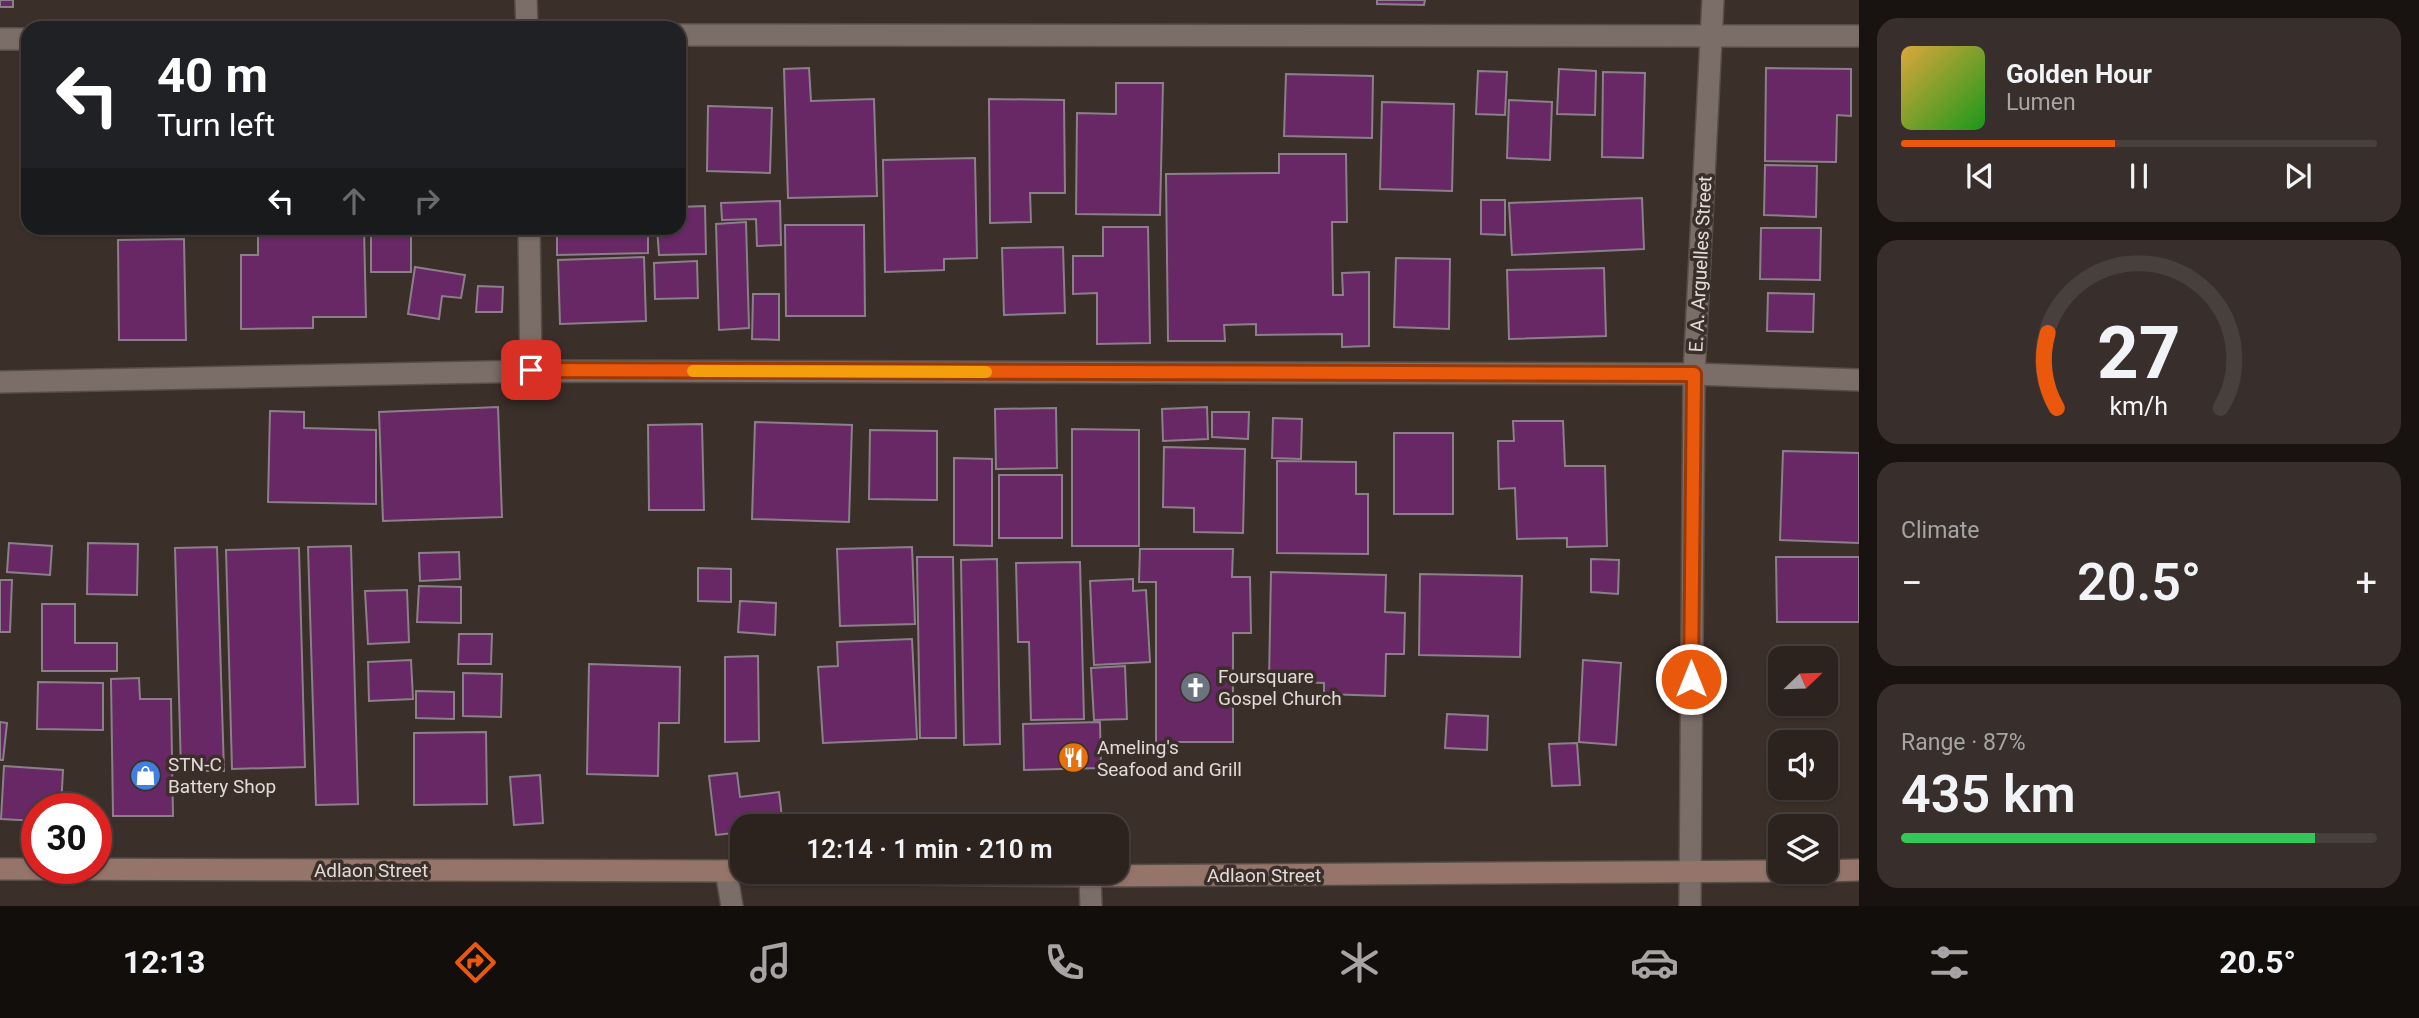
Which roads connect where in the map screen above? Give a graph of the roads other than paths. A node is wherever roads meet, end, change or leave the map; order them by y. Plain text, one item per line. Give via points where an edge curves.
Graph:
1 (527, 0) edge
2 (1713, 0) edge
3 (527, 21) edge
4 (686, 35) edge
5 (1712, 35) junction
6 (1859, 36) edge
7 (0, 39) edge
8 (21, 39) edge
9 (529, 235) edge
10 (531, 370) junction
11 (1694, 374) junction
12 (1859, 380) edge
13 (0, 382) edge
14 (0, 869) edge
15 (1859, 870) edge
16 (730, 871) edge
17 (1838, 871) edge
18 (1768, 872) edge
19 (1690, 873) junction
20 (1129, 876) edge
21 (733, 884) edge
22 (1090, 884) edge
23 (732, 906) edge
24 (1091, 906) edge
25 (1690, 906) edge

1 - 3 street
2 - 5 street, E. A. Arguelles Street
4 - 5 street
5 - 6 street
5 - 11 street, E. A. Arguelles Street
7 - 8 street
9 - 10 street
10 - 11 street
10 - 13 street
11 - 12 street
11 - 19 street, E. A. Arguelles Street
14 - 16 street, Adlaon Street
15 - 17 street
18 - 19 street, Adlaon Street
19 - 20 street, Adlaon Street
19 - 25 street, E. A. Arguelles Street
21 - 23 street
22 - 24 street

